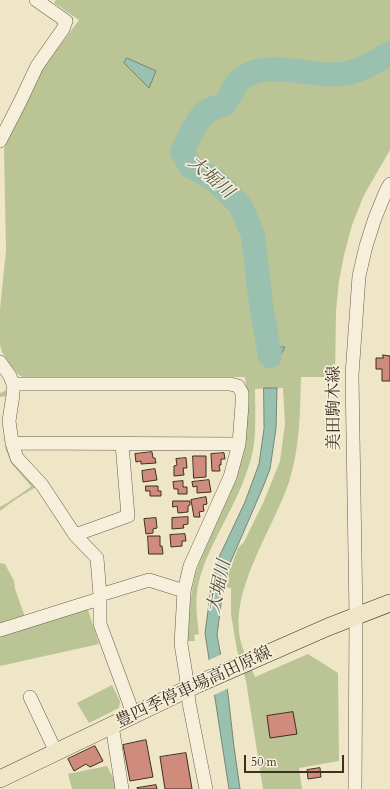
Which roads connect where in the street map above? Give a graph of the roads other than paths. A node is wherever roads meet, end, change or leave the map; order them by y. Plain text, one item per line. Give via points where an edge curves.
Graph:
1 (36, 0) edge
2 (0, 141) edge
3 (390, 184) edge
4 (0, 362) edge
5 (13, 384) junction
6 (12, 443) junction
7 (122, 444) junction
8 (239, 444) junction
9 (75, 534) junction
10 (184, 591) junction
11 (100, 597) junction
12 (390, 603) edge
13 (356, 616) junction
14 (0, 630) edge
15 (193, 686) junction
16 (30, 697) dead end
17 (134, 716) junction
18 (112, 725) junction
19 (56, 752) junction
20 (0, 779) edge
21 (122, 789) edge
22 (206, 789) edge
23 (355, 789) edge

1 - 2 street via 66,21 37,66
3 - 13 street, 美田駒木線 via 374,218 366,246 359,276 357,301 352,375
4 - 5 street
5 - 6 street via 9,421
5 - 8 street via 238,386 242,393
6 - 7 street
6 - 9 street via 17,458 42,485
7 - 8 street
7 - 9 street via 128,516
8 - 10 street via 230,477 190,566
9 - 11 street via 97,558
10 - 11 street via 149,580
10 - 15 street via 181,644
11 - 14 street
11 - 17 street via 100,624
12 - 13 main road, 豊四季停車場高田原線
13 - 15 main road, 豊四季停車場高田原線
13 - 23 street, 美田駒木線
15 - 17 main road, 豊四季停車場高田原線
15 - 22 street via 189,703
16 - 19 street
17 - 18 main road, 豊四季停車場高田原線
18 - 19 main road, 豊四季停車場高田原線
18 - 21 street
19 - 20 main road, 豊四季停車場高田原線

